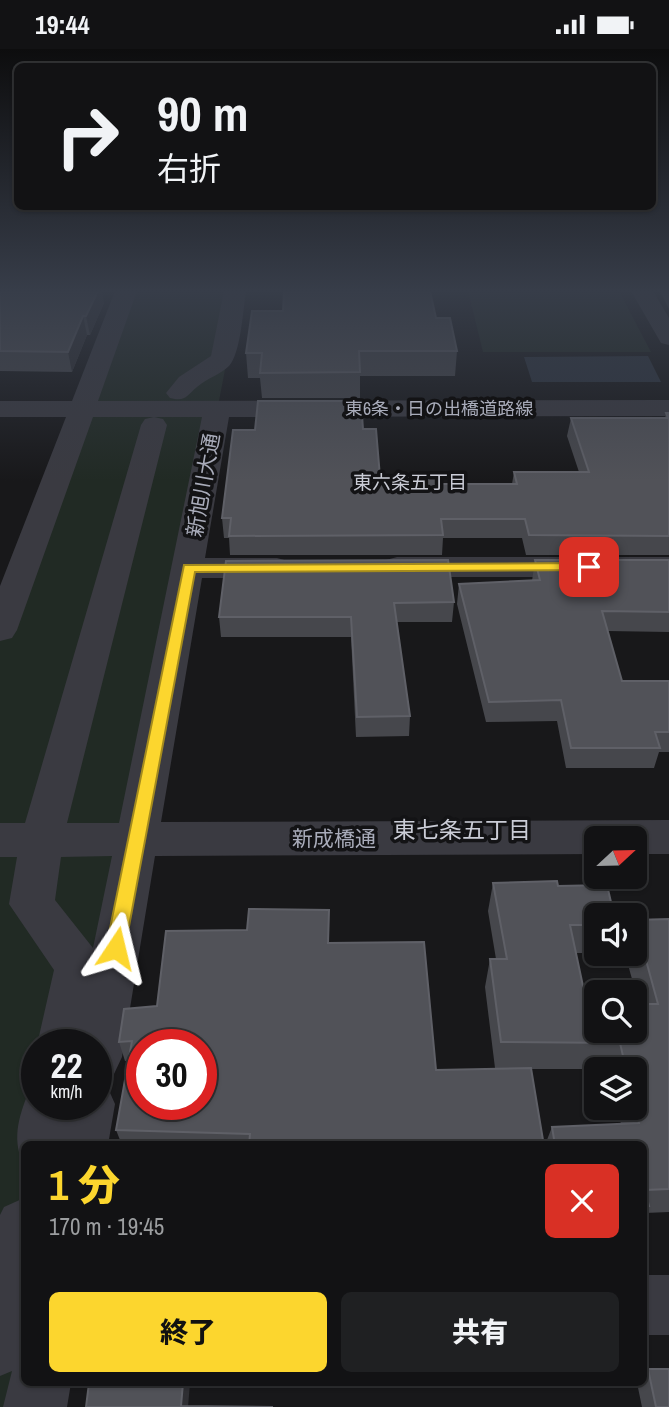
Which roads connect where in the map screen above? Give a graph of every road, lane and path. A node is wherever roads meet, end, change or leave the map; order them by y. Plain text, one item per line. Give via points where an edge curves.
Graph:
1 (97, 354) edge
2 (224, 354) edge
3 (179, 393) dead end
4 (669, 408) edge
5 (0, 409) edge
6 (81, 409) junction
7 (217, 409) junction
8 (154, 425) dead end
9 (367, 567) edge
10 (669, 567) edge
11 (189, 568) junction
12 (312, 568) edge
13 (11, 571) edge
14 (0, 630) edge
15 (669, 837) edge
16 (135, 839) junction
17 (0, 840) edge
18 (41, 841) junction
19 (65, 1029) edge
20 (101, 1029) edge
21 (47, 1120) edge
22 (85, 1120) edge
23 (43, 1141) edge
24 (81, 1141) edge
25 (21, 1242) edge
26 (647, 1305) edge
27 (669, 1305) edge
28 (0, 1345) edge
29 (38, 1386) edge
30 (35, 1407) edge

1 - 6 street
2 - 3 street via 216,366 183,385
4 - 7 street, 東6条・日の出橋道路線
5 - 6 street, 東6条・日の出橋道路線
6 - 7 street, 東6条・日の出橋道路線
6 - 13 street
7 - 11 street, 新旭川大通
8 - 18 street
9 - 10 street
11 - 12 street
11 - 16 street, 新旭川大通
13 - 14 street
15 - 16 street, 新成橋通
16 - 18 street, 新成橋通
16 - 20 street, 新旭川大通
17 - 18 street, 新成橋通
18 - 19 street via 32,904 79,966
21 - 23 street
22 - 24 street
25 - 28 street
26 - 27 street
29 - 30 street

